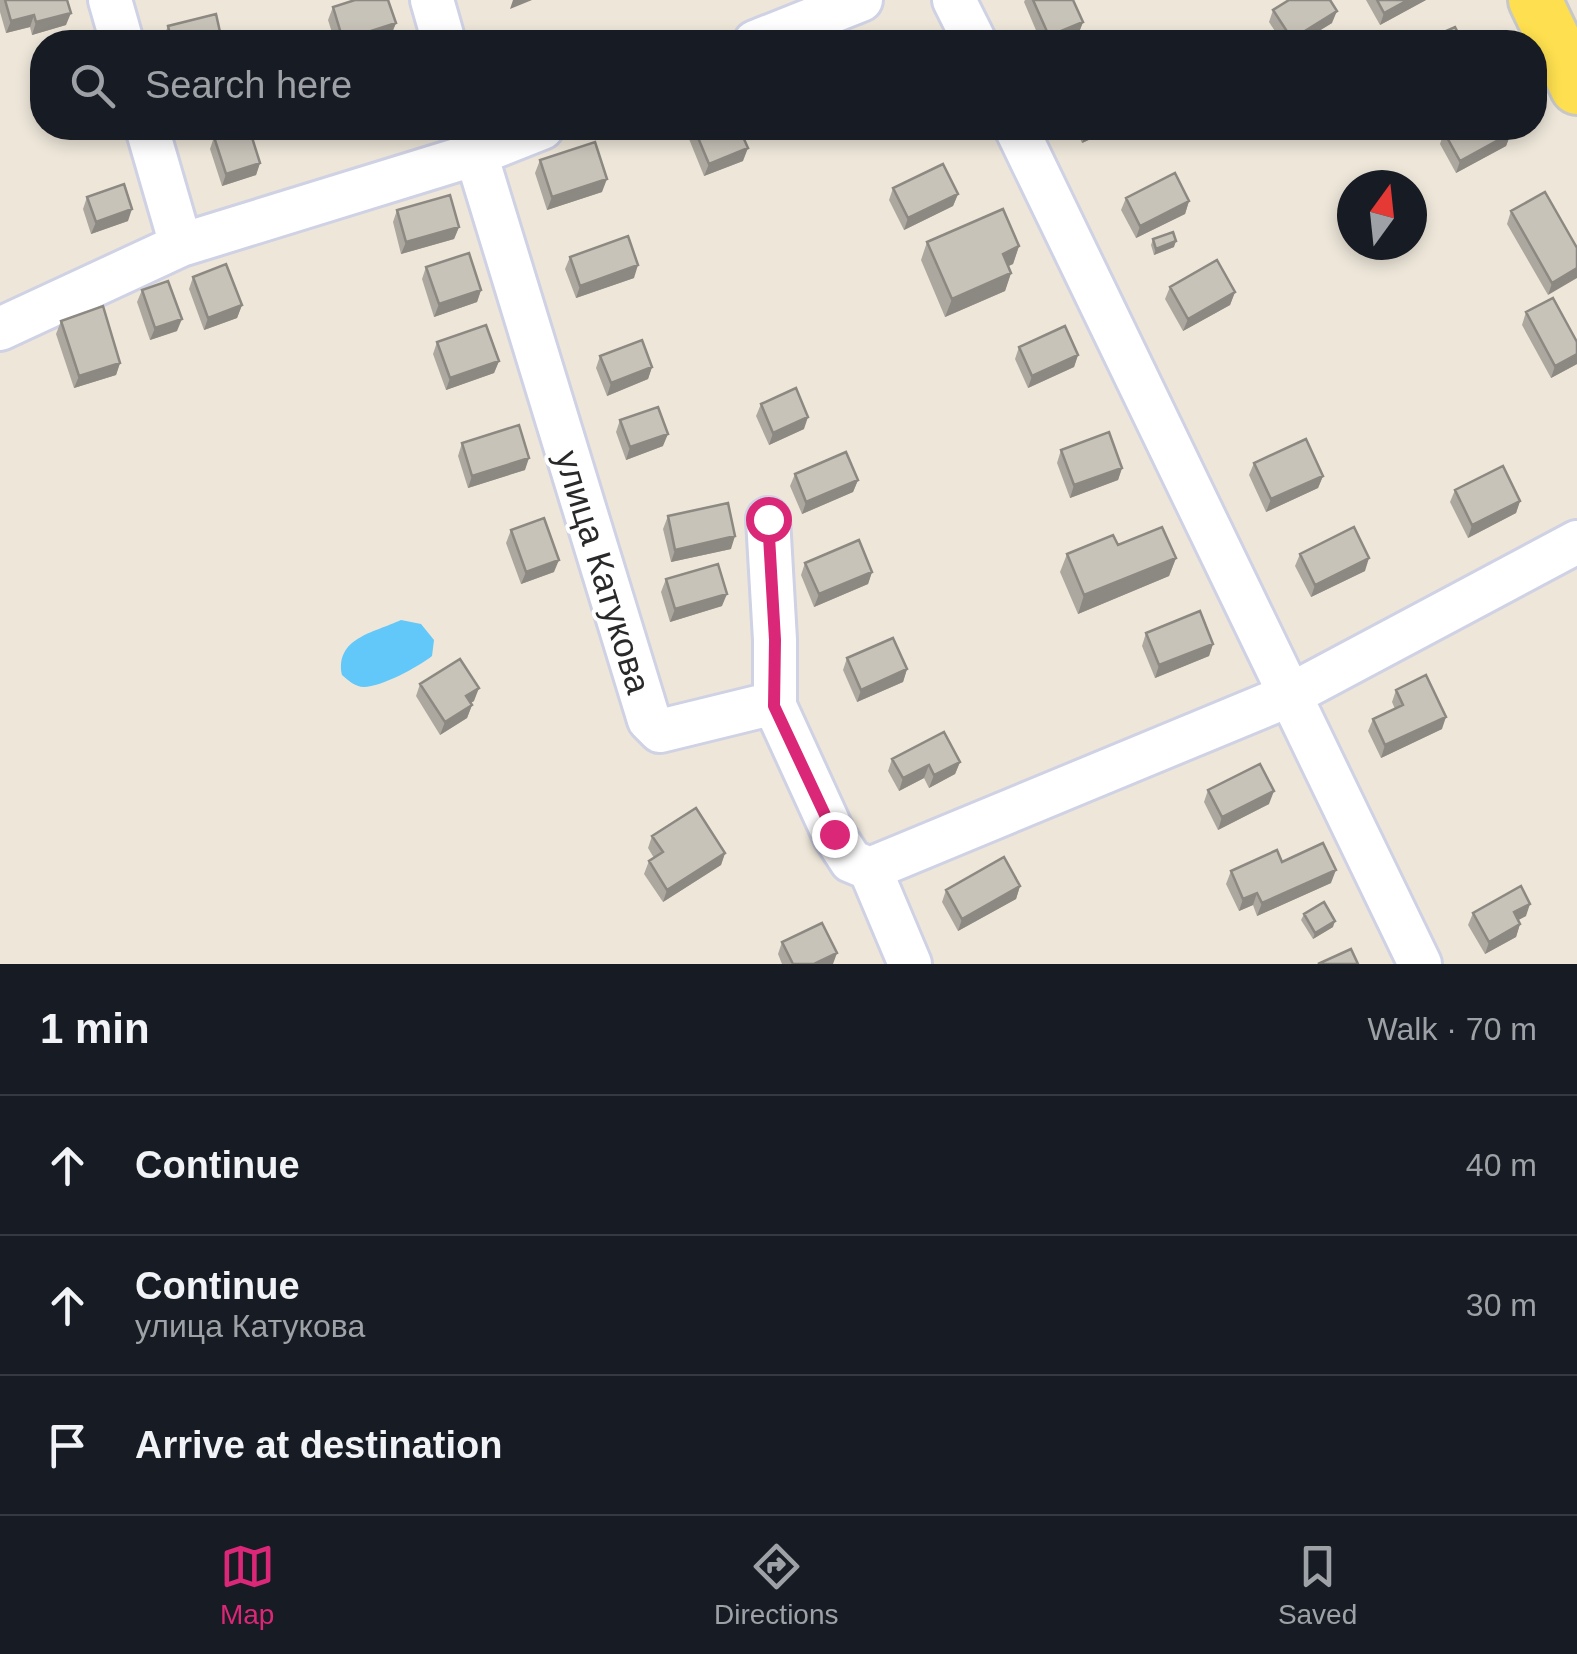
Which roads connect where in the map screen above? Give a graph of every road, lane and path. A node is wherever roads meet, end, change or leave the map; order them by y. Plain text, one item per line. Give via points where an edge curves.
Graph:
1 (110, 0) edge
2 (432, 0) edge
3 (861, 0) edge
4 (954, 0) edge
5 (1534, 0) edge
6 (119, 30) edge
7 (441, 30) edge
8 (785, 30) edge
9 (969, 30) edge
10 (1577, 88) edge
11 (151, 140) edge
12 (1022, 140) edge
13 (472, 141) edge
14 (181, 244) junction
15 (0, 329) edge
16 (768, 519) dead end
17 (1577, 542) edge
18 (1290, 695) junction
19 (774, 706) junction
20 (870, 869) junction
21 (910, 964) edge
22 (1420, 964) edge

1 - 6 street
2 - 7 street
3 - 8 street
4 - 9 street
5 - 10 main road
11 - 14 street
12 - 18 street
13 - 14 street
13 - 19 street, улица Катукова via 648,720 660,730
14 - 15 street
16 - 19 street
17 - 18 street
18 - 20 street
18 - 22 street
19 - 20 street via 834,834 851,861
20 - 21 street

